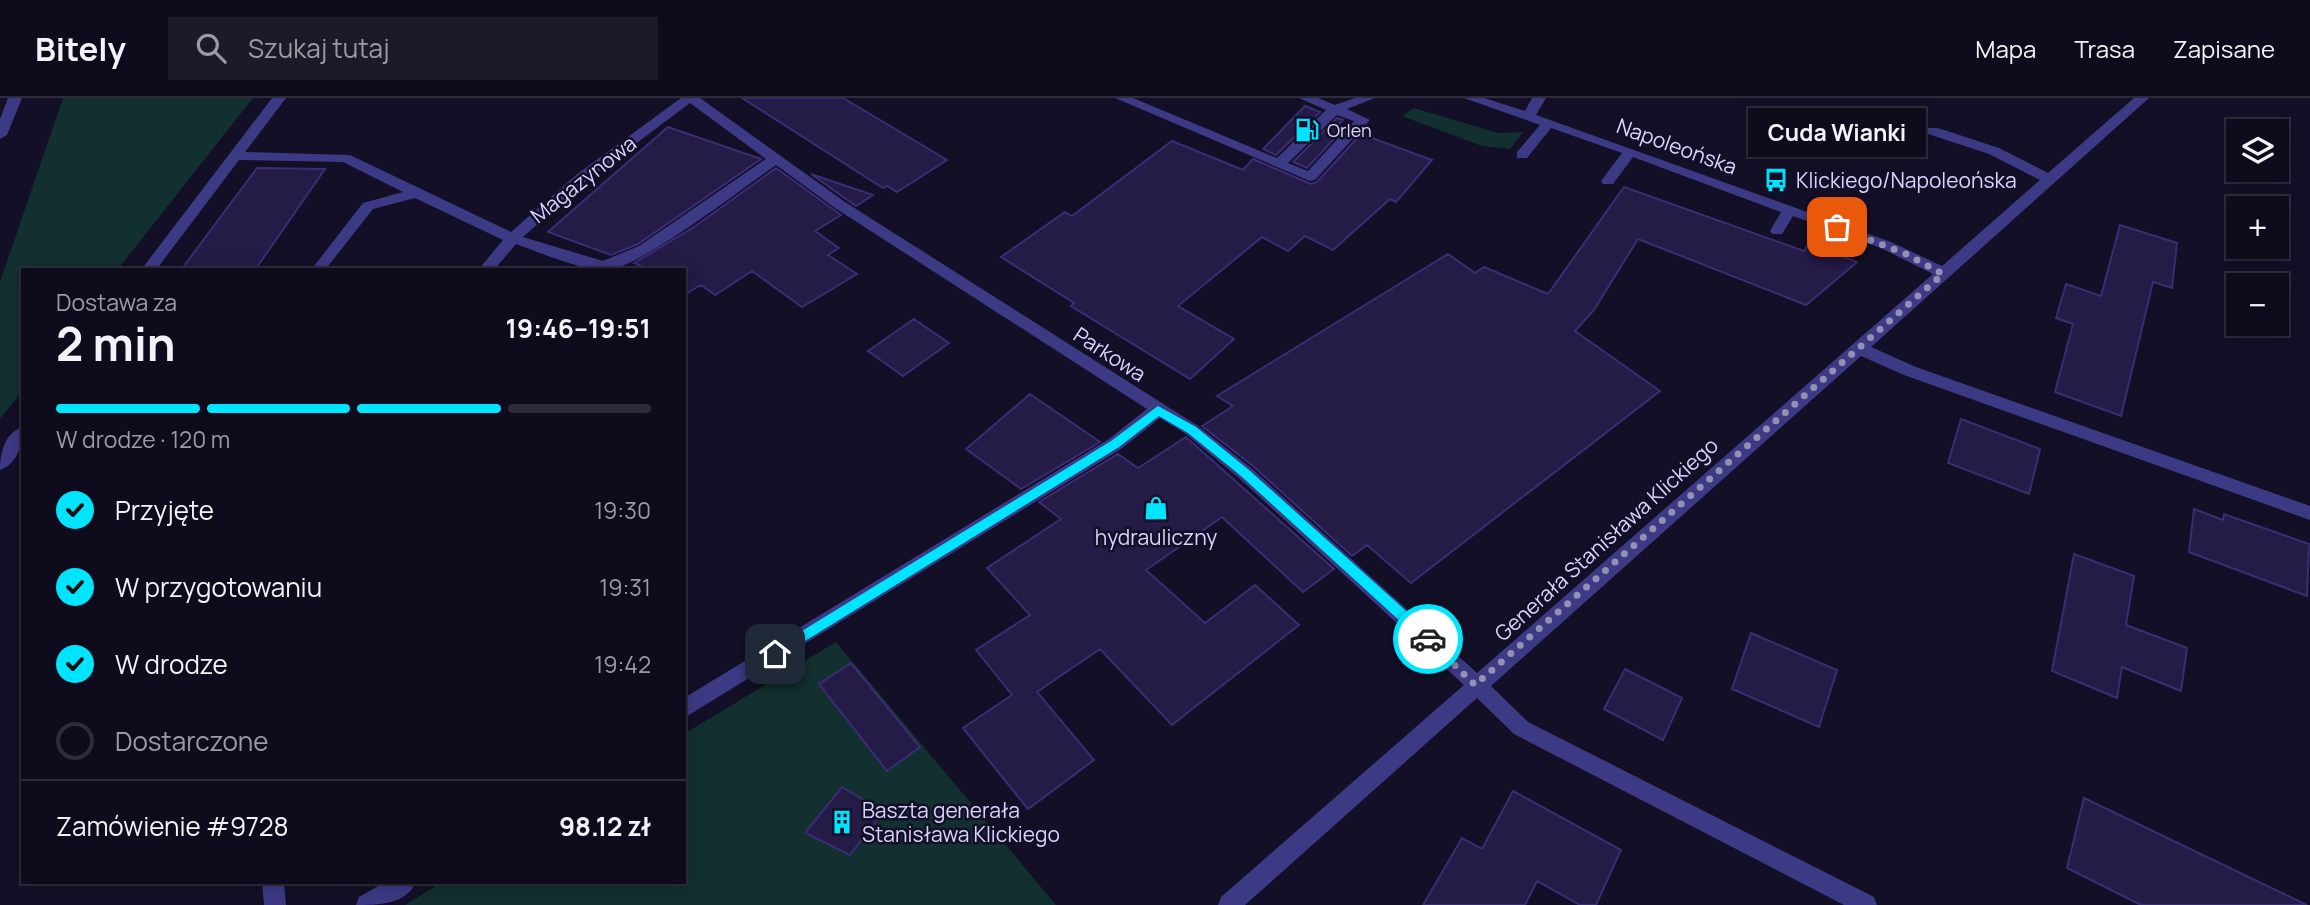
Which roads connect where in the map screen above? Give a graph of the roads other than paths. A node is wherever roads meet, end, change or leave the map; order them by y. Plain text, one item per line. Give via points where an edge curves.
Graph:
1 (15, 98) edge
2 (279, 98) edge
3 (690, 98) edge
4 (1122, 98) edge
5 (1306, 98) edge
6 (1368, 98) edge
7 (1471, 98) edge
8 (1539, 98) edge
9 (2142, 98) edge
10 (1335, 109) junction
11 (1529, 116) junction
12 (1549, 122) junction
13 (1933, 131) dead end
14 (0, 135) edge
15 (1630, 151) junction
16 (1522, 155) dead end
17 (235, 156) junction
18 (775, 160) junction
19 (1279, 164) junction
20 (2049, 180) junction
21 (1608, 181) dead end
22 (415, 193) junction
23 (1789, 209) junction
24 (1777, 231) dead end
25 (511, 238) junction
26 (150, 268) edge
27 (318, 268) dead end
28 (487, 268) edge
29 (1943, 274) junction
30 (1858, 348) junction
31 (1158, 410) junction
32 (21, 436) edge
33 (0, 463) edge
34 (2310, 513) edge
35 (1475, 685) junction
36 (686, 708) edge
37 (273, 884) edge
38 (402, 884) edge
39 (275, 905) edge
40 (367, 905) edge
41 (1229, 905) edge
42 (1866, 905) edge

1 - 14 street
2 - 17 street
3 - 18 street, Parkowa
3 - 25 street, Magazynowa
4 - 19 street
5 - 10 street
6 - 10 street
7 - 11 street, Napoleońska
8 - 11 street
9 - 20 street, Generała Stanisława Klickiego
10 - 19 street
10 - 19 street via 1363,120 1310,177
11 - 12 street, Napoleońska
12 - 15 street, Napoleońska
12 - 16 street
13 - 20 street via 1994,151
15 - 21 street
15 - 23 street, Napoleońska
17 - 22 street via 345,158
17 - 26 street
18 - 25 street via 644,249 604,267
18 - 31 street, Parkowa
20 - 29 street, Generała Stanisława Klickiego
22 - 25 street
22 - 27 street via 368,206
23 - 24 street
23 - 29 street, Napoleońska via 1886,245
25 - 28 street, Magazynowa
29 - 30 street, Generała Stanisława Klickiego
30 - 34 street via 1910,371
30 - 35 street, Generała Stanisława Klickiego
31 - 35 street, Parkowa via 1192,430 1245,473
31 - 36 street via 1115,444
32 - 33 street
35 - 41 street, Generała Stanisława Klickiego
35 - 42 street, Parkowa via 1521,728
37 - 39 street
38 - 40 street

